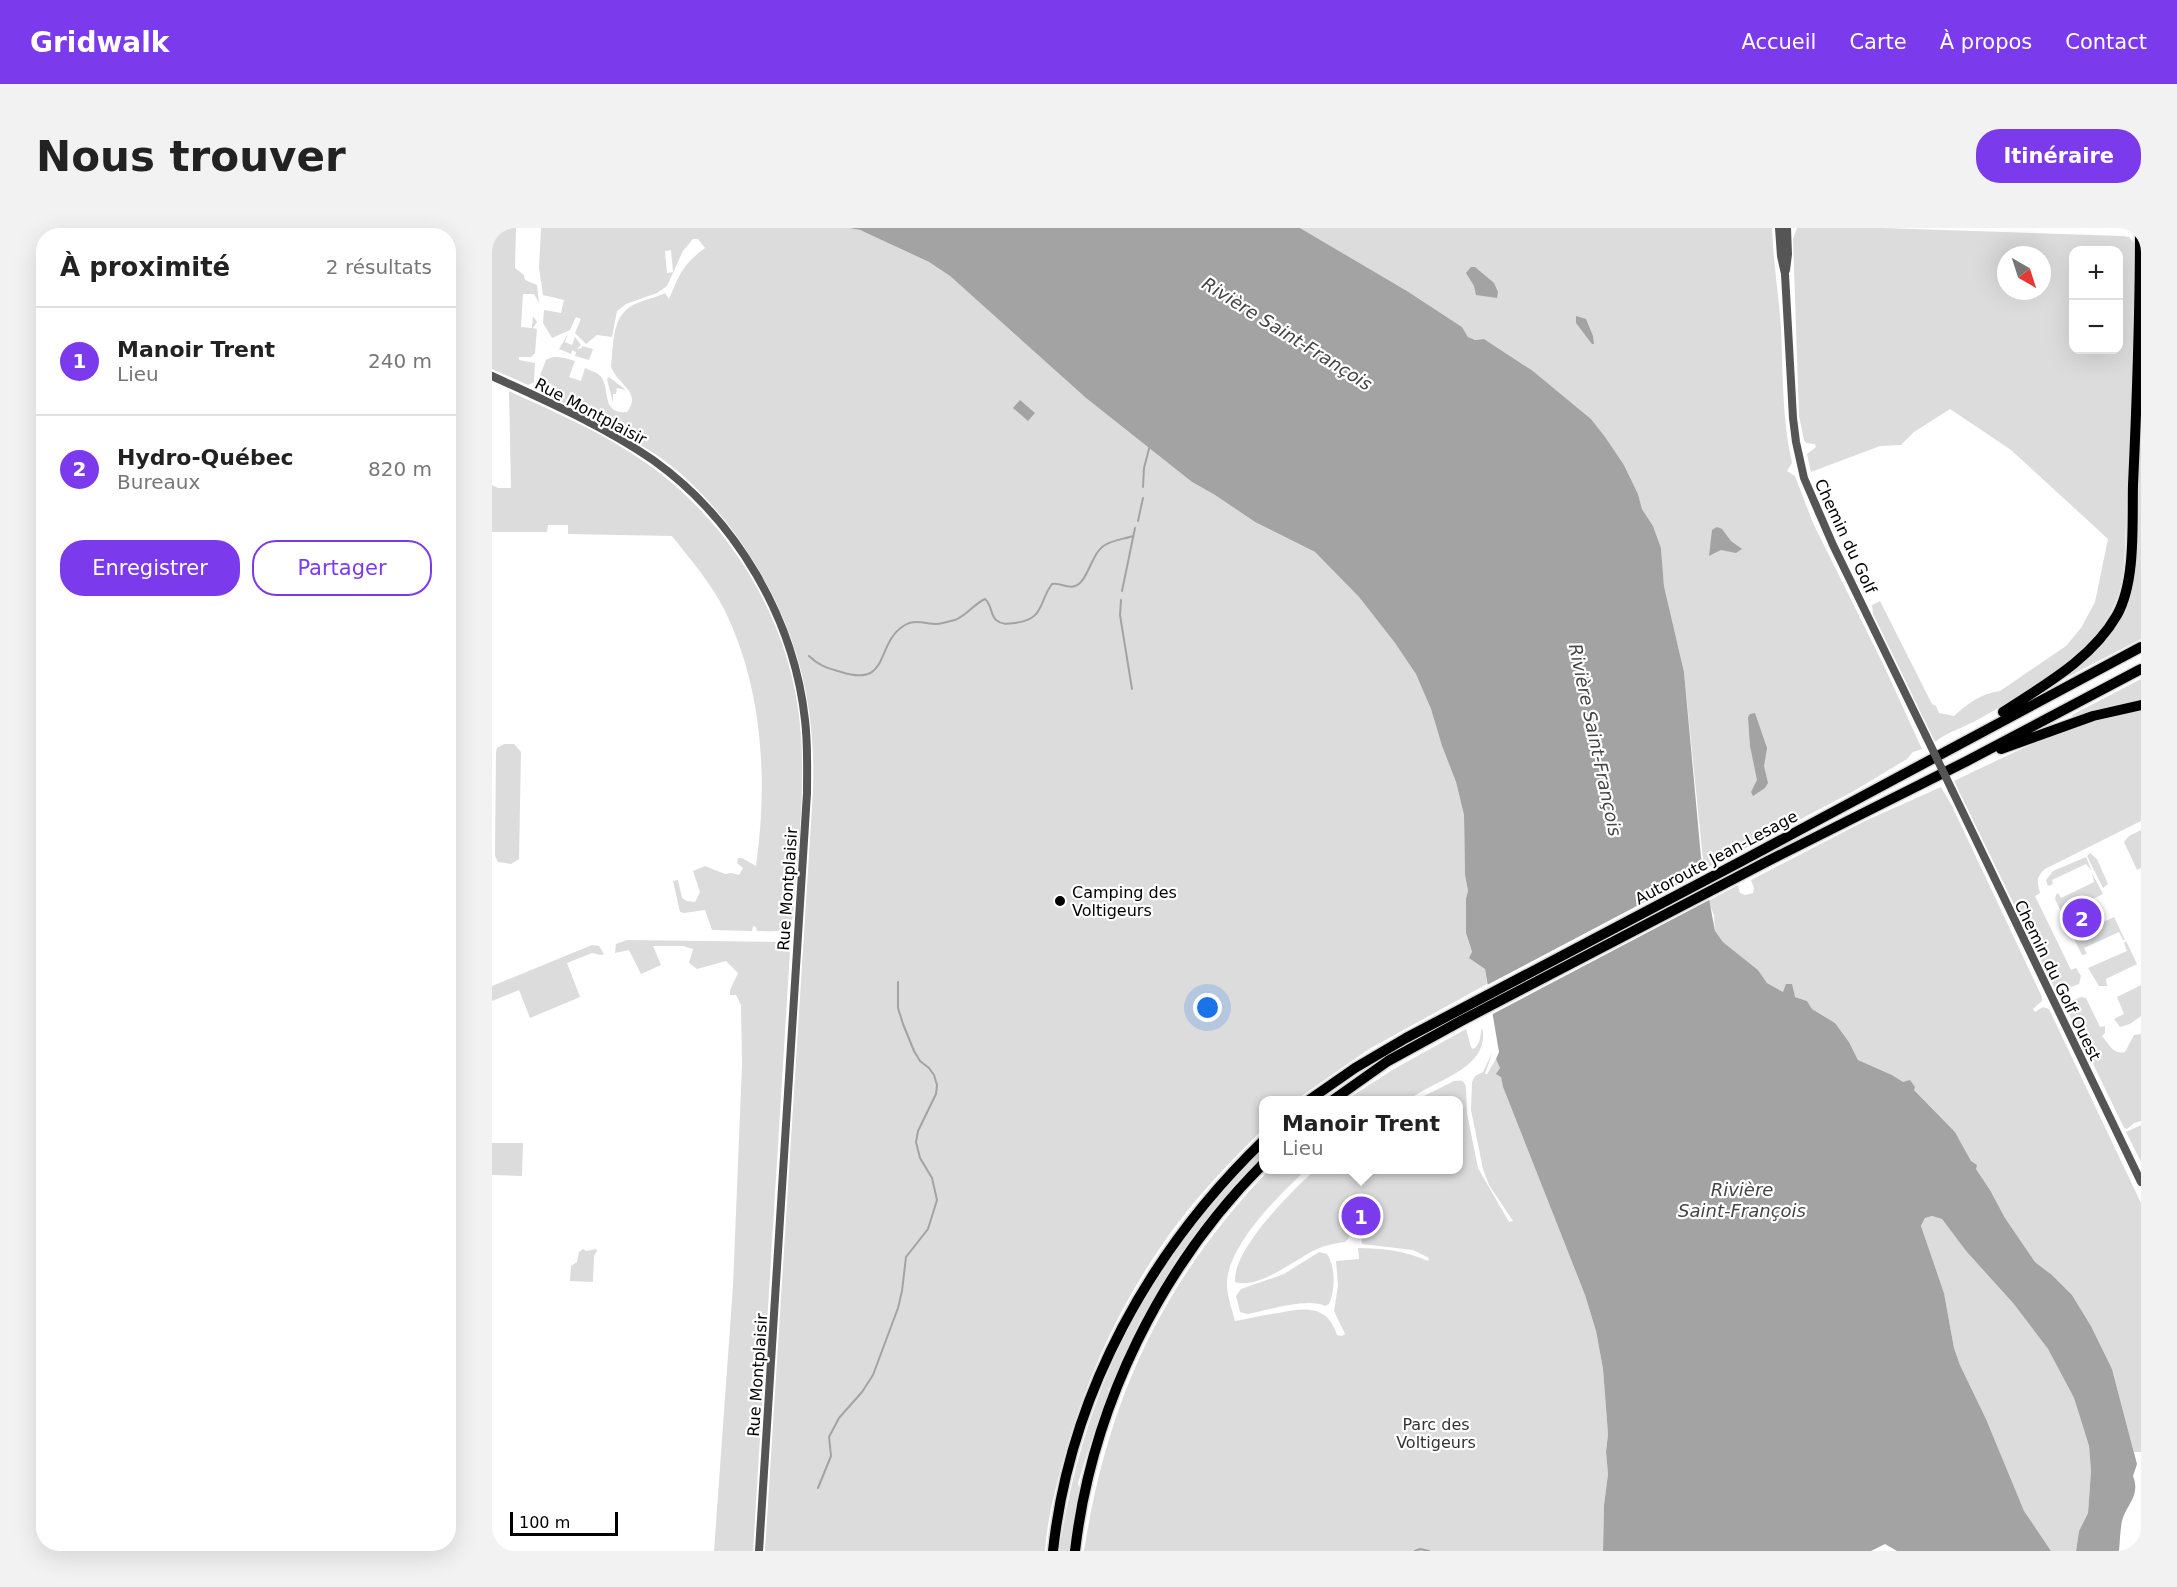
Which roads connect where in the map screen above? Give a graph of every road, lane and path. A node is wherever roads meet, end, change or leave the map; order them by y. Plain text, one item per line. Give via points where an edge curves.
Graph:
1 (1779, 228) edge
2 (1787, 228) edge
3 (2131, 228) edge
4 (2140, 229) edge
5 (1785, 274) junction
6 (492, 376) edge
7 (2141, 647) edge
8 (2141, 669) edge
9 (2141, 705) edge
10 (1953, 746) junction
11 (1967, 761) junction
12 (1952, 790) joint
13 (1316, 1096) edge
14 (1340, 1096) edge
15 (1259, 1144) edge
16 (1259, 1167) edge
17 (2141, 1182) edge
18 (759, 1551) edge
19 (1053, 1551) edge
20 (1075, 1551) edge

1 - 5 street
2 - 5 street
3 - 4 street
4 - 10 highway via 2132,525 2123,602 2107,630 2081,657
5 - 12 street, Chemin du Golf, bridge via 1793,418 1804,478
6 - 18 street, Rue Montplaisir via 624,442 664,468 696,497 736,544 762,585 782,627 797,676 805,720 807,793
7 - 10 highway, Autoroute Jean-Lesage
8 - 11 highway, Autoroute Jean-Lesage
9 - 11 highway via 2087,718
10 - 13 highway, Autoroute Jean-Lesage via 1372,1057
11 - 14 highway, Autoroute Jean-Lesage via 1476,1013 1388,1061
12 - 17 street, Chemin du Golf Ouest
15 - 19 highway via 1189,1223 1146,1284 1119,1333 1079,1433
16 - 20 highway via 1200,1237 1167,1286 1137,1342 1097,1447

